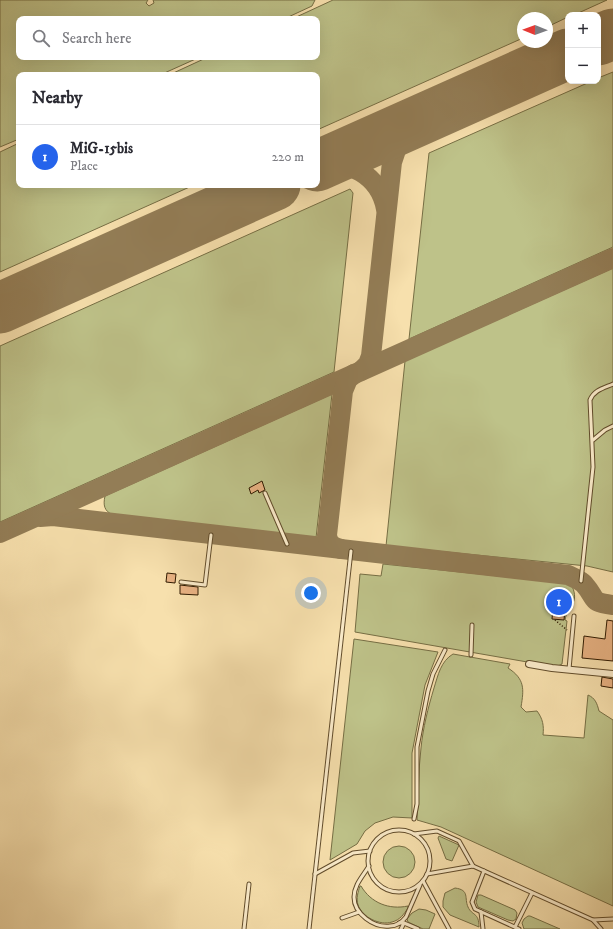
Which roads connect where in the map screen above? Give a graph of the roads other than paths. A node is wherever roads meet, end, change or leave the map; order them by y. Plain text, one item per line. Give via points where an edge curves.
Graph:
1 (613, 384) edge
2 (613, 426) edge
3 (593, 440) junction
4 (265, 493) dead end
5 (211, 535) dead end
6 (287, 544) dead end
7 (351, 551) dead end
8 (581, 581) dead end
9 (182, 582) dead end
10 (574, 616) dead end
11 (472, 625) dead end
12 (445, 650) dead end
13 (471, 655) dead end
14 (529, 664) dead end
15 (569, 669) junction
16 (613, 674) edge
17 (414, 819) dead end
18 (414, 834) junction
19 (370, 851) junction
20 (369, 866) junction
21 (473, 866) junction
22 (484, 871) junction
23 (315, 874) junction
24 (427, 874) junction
25 (422, 882) junction
26 (249, 884) dead end
27 (532, 893) junction
28 (359, 912) junction
29 (481, 912) junction
30 (342, 918) dead end
31 (613, 919) edge
32 (593, 920) junction
33 (399, 923) junction
34 (404, 923) junction
35 (517, 928) edge
36 (244, 929) edge
37 (309, 929) edge
38 (402, 929) edge
39 (418, 929) edge
40 (449, 929) edge
41 (483, 929) edge
42 (601, 929) edge

1 - 3 lane via 596,391 590,400
2 - 3 lane
3 - 8 lane via 594,466
4 - 6 lane
5 - 9 lane via 205,585
7 - 23 lane
10 - 15 lane
11 - 13 lane
12 - 17 lane via 433,674 418,740 417,804
14 - 15 street
15 - 16 street
18 - 19 lane via 388,832
18 - 21 lane via 437,831 459,841
18 - 24 lane via 423,841 429,852
19 - 20 lane
19 - 23 lane via 354,854
20 - 25 lane via 373,877 387,889 405,891 417,887
20 - 28 lane via 356,885 354,896
21 - 22 lane
21 - 24 lane
22 - 27 lane
22 - 29 lane via 472,902 475,909
23 - 37 lane
24 - 25 lane
25 - 33 lane via 406,917
25 - 40 lane
26 - 36 lane
27 - 32 lane
27 - 35 lane
28 - 30 lane
28 - 33 lane via 381,925
29 - 35 lane
29 - 41 lane
31 - 32 lane
32 - 42 lane
33 - 34 lane
34 - 38 lane
34 - 39 lane

